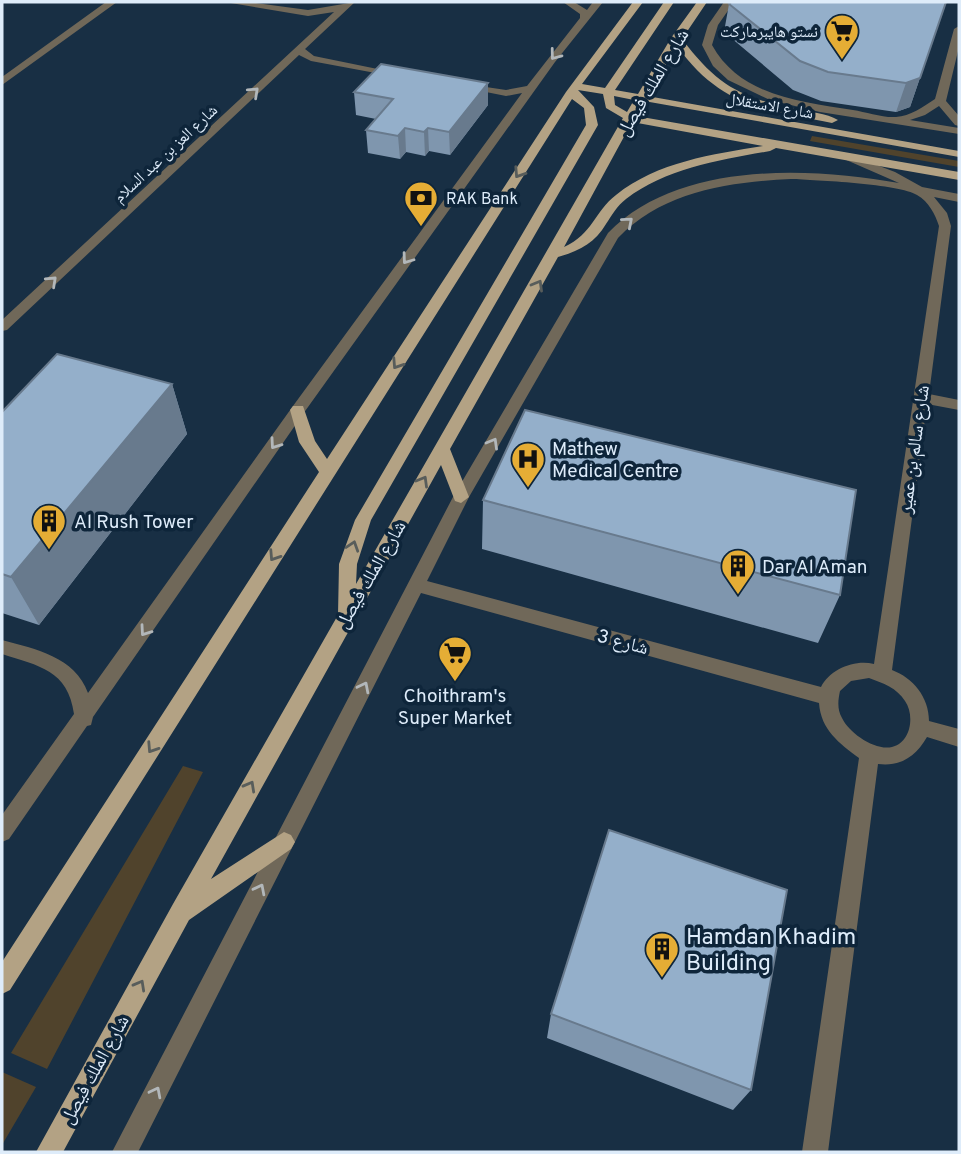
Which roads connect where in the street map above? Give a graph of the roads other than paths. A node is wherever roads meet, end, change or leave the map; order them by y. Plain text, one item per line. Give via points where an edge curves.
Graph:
1 (111, 2) edge
2 (230, 2) edge
3 (568, 2) edge
4 (598, 2) edge
5 (638, 2) edge
6 (669, 2) edge
7 (702, 2) edge
8 (729, 2) edge
9 (348, 3) edge
10 (584, 18) junction
11 (959, 29) edge
12 (677, 38) junction
13 (299, 50) junction
14 (404, 75) edge
15 (2, 82) edge
16 (457, 85) edge
17 (531, 88) junction
18 (573, 89) junction
19 (608, 92) junction
20 (640, 98) junction
21 (940, 101) junction
22 (629, 117) junction
23 (894, 120) junction
24 (959, 123) edge
25 (959, 131) edge
26 (784, 146) junction
27 (915, 146) junction
28 (959, 154) edge
29 (848, 157) junction
30 (959, 176) edge
31 (917, 190) junction
32 (959, 198) edge
33 (556, 254) junction
34 (2, 327) edge
35 (920, 397) junction
36 (959, 405) edge
37 (299, 411) junction
38 (442, 448) junction
39 (328, 472) junction
40 (461, 497) junction
41 (417, 585) junction
42 (346, 613) junction
43 (2, 647) edge
44 (882, 673) junction
45 (828, 697) junction
46 (84, 719) junction
47 (929, 729) junction
48 (959, 738) edge
49 (870, 752) junction
50 (2, 832) edge
51 (284, 842) junction
52 (178, 914) junction
53 (2, 982) edge
54 (49, 1152) edge
55 (125, 1152) edge
56 (815, 1152) edge

1 - 15 street
2 - 9 street via 308,13
3 - 10 street via 581,9
4 - 10 street
5 - 18 main road
6 - 19 main road
7 - 12 main road, شارع الملك فيصل
8 - 23 street, شارع الاستقلال via 713,25 707,45 718,66 730,76 777,99
9 - 13 street, شارع العز بن عبد السلام
10 -> 17 street
11 - 21 street
12 - 20 main road, شارع الملك فيصل
12 - 27 main road via 702,72 738,95 771,107 877,130
13 - 14 street via 311,58
34 -> 13 street, شارع العز بن عبد السلام
16 - 17 street via 506,93
17 -> 37 street
18 - 19 main road, شارع الاستقلال
18 -> 39 main road
42 -> 18 main road via 348,564 363,520 592,125 589,107
19 - 20 main road, شارع الاستقلال
19 - 22 main road via 610,106
20 - 22 main road, شارع الملك فيصل
20 - 27 main road, شارع الاستقلال
21 - 23 street via 921,113
21 - 24 street
22 - 26 main road, شارع الاستقلال
22 - 33 main road, شارع الملك فيصل
23 - 25 street, شارع الاستقلال
26 - 29 main road, شارع الاستقلال
26 - 33 main road via 699,163 641,184 608,209 585,242
27 - 28 main road, شارع الاستقلال
29 - 30 main road, شارع الاستقلال
29 - 31 street, شارع سالم بن عمير
31 - 32 street
31 - 35 street, شارع سالم بن عمير via 950,223
40 -> 31 street via 613,236 640,211 708,185 755,176 808,174
38 -> 33 main road, شارع الملك فيصل
35 - 36 street
35 - 44 street, شارع سالم بن عمير
37 - 39 main road via 307,442
37 -> 46 street
38 - 40 main road
42 -> 38 main road, شارع الملك فيصل
39 -> 53 main road
40 - 41 street
41 - 45 street, شارع 3
51 -> 41 street
52 -> 42 main road, شارع الملك فيصل
43 - 46 street via 61,668 75,681 83,698
44 - 45 street via 846,674 831,687
44 - 47 street via 898,678 923,701
45 - 49 street via 833,722 855,745
46 - 50 street
47 - 48 street
47 - 49 street via 915,749 902,754
49 - 56 street
51 - 52 main road
55 -> 51 street
54 -> 52 main road, شارع الملك فيصل

